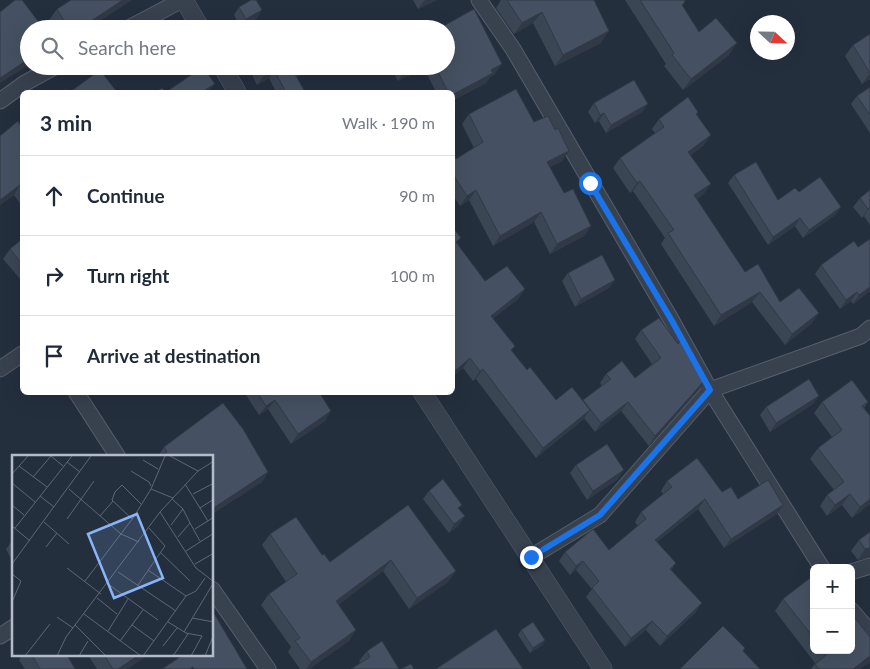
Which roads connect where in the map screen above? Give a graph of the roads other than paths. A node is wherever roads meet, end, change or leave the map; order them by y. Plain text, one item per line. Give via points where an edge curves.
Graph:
1 (183, 0) edge
2 (479, 0) edge
3 (144, 20) edge
4 (195, 20) edge
5 (40, 75) edge
6 (227, 75) edge
7 (236, 90) edge
8 (0, 101) edge
9 (870, 328) edge
10 (20, 355) edge
11 (0, 369) edge
12 (710, 390) junction
13 (78, 395) edge
14 (424, 395) edge
15 (117, 455) edge
16 (531, 557) junction
17 (819, 564) edge
18 (870, 566) edge
19 (855, 571) edge
20 (214, 592) edge
21 (855, 615) edge
22 (12, 628) edge
23 (870, 632) edge
24 (0, 636) edge
25 (268, 669) edge
26 (603, 669) edge

1 - 3 street
1 - 4 street
2 - 12 street via 513,50
5 - 8 street
6 - 7 street
9 - 12 street via 861,336
10 - 11 street
12 - 16 street via 600,515
12 - 17 street
13 - 15 street
14 - 16 street
16 - 26 street
18 - 19 street
20 - 25 street
21 - 23 street
22 - 24 street

